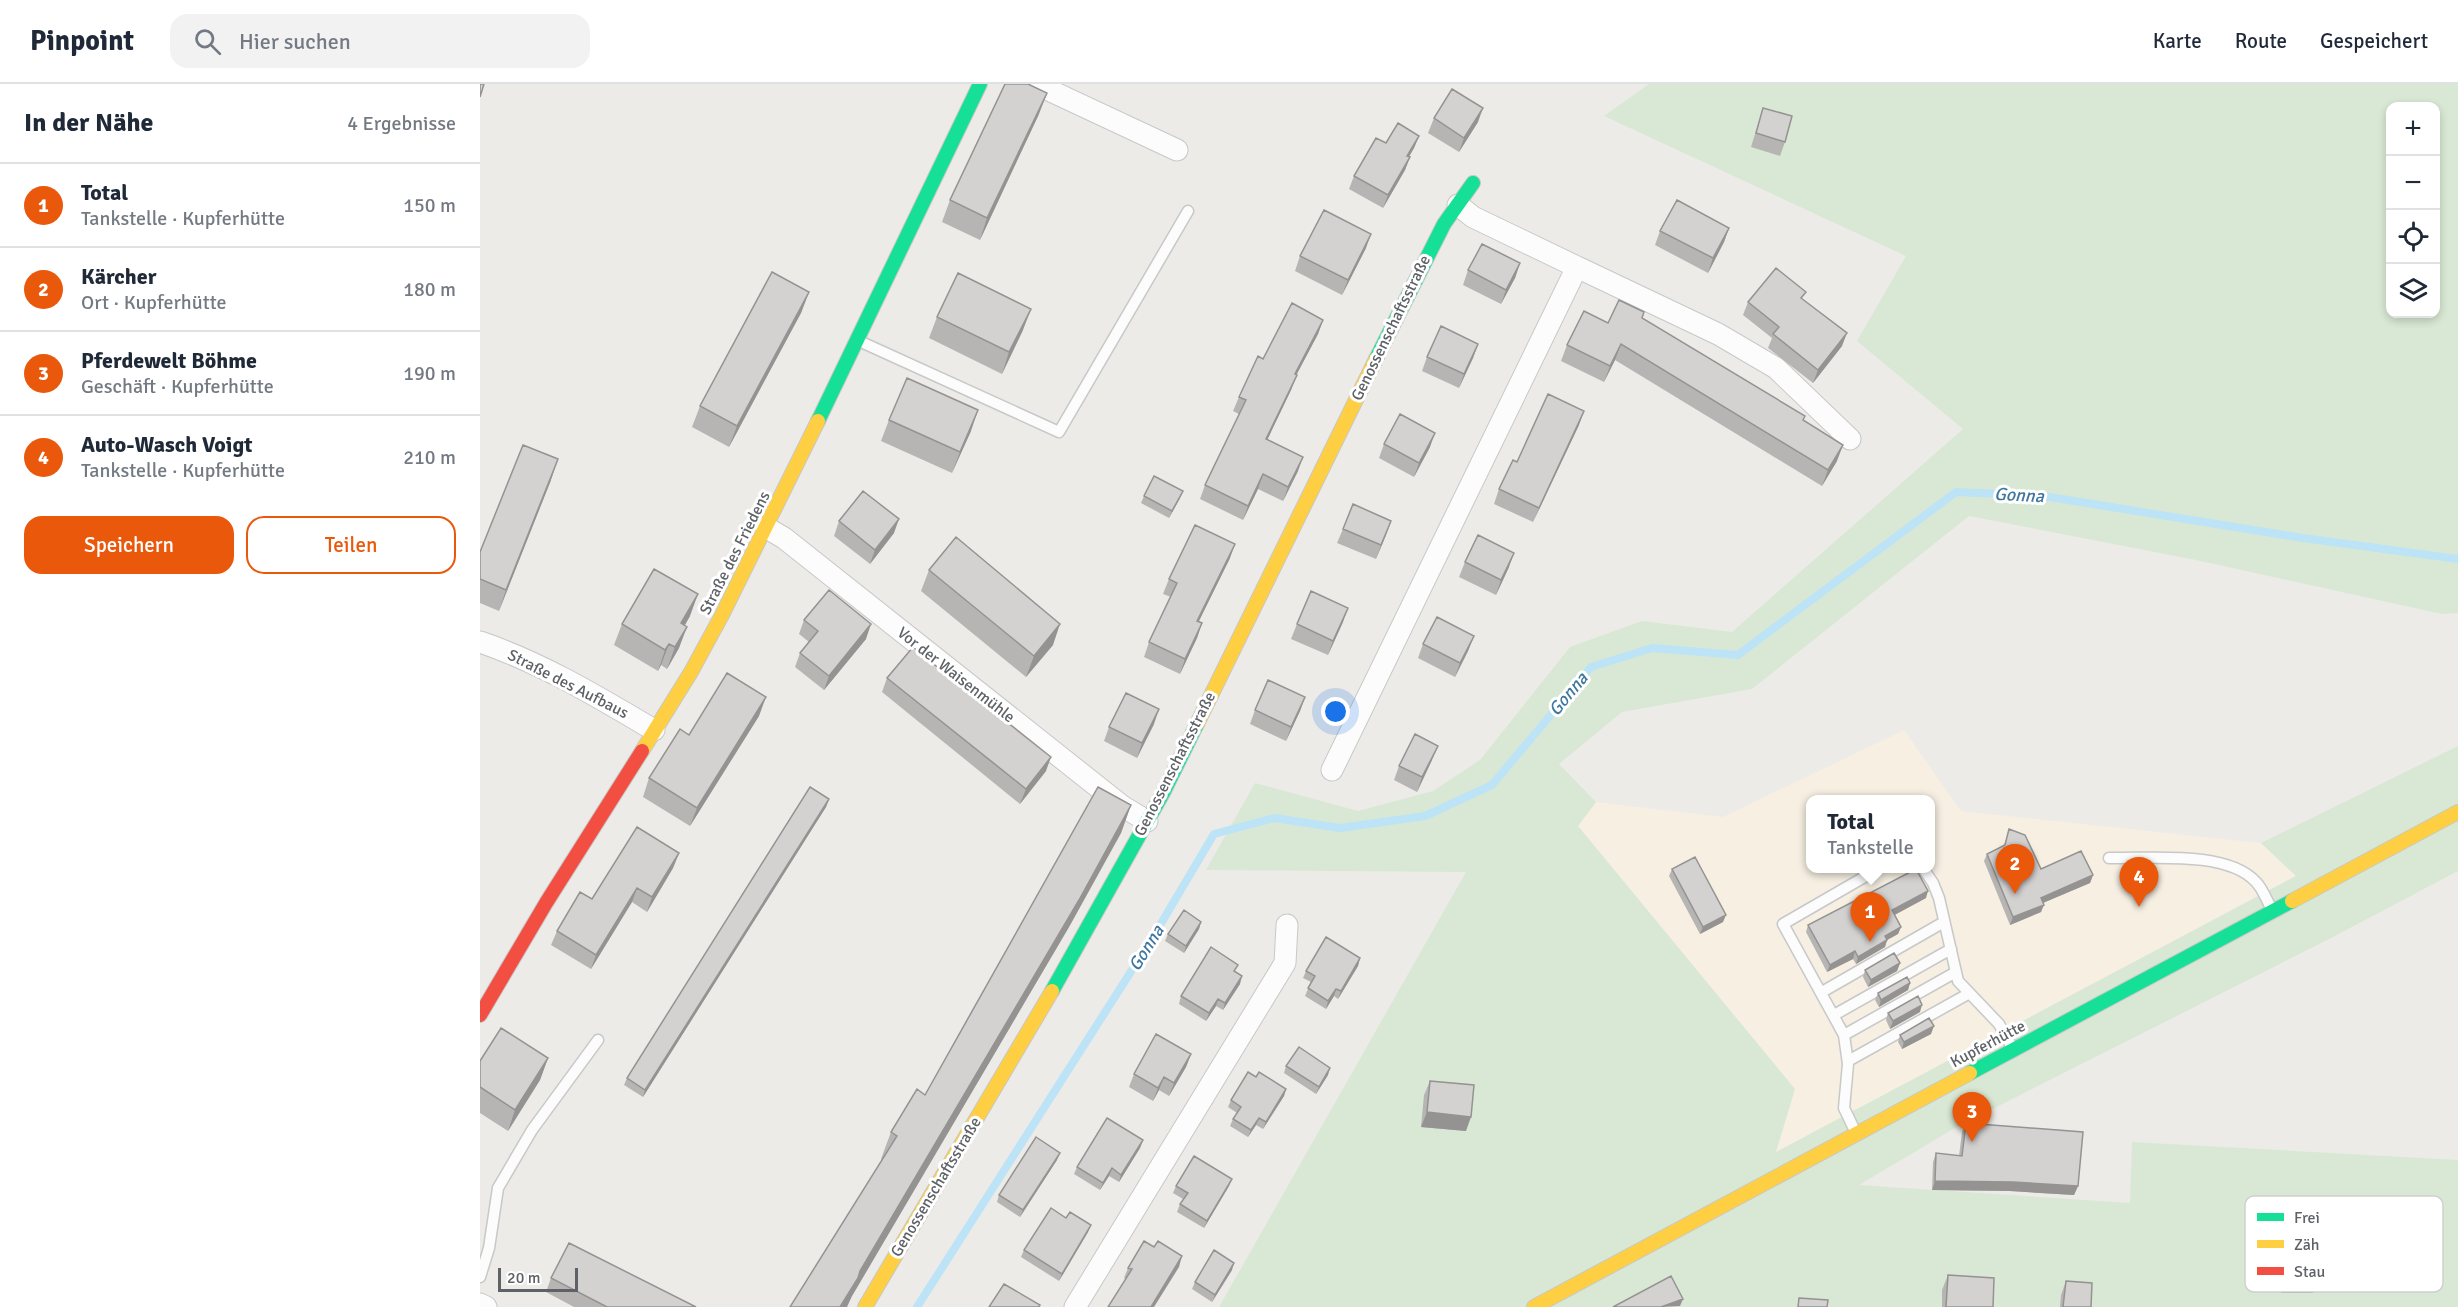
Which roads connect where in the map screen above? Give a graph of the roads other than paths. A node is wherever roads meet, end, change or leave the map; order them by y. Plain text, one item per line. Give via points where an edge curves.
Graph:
1 (980, 84) edge
2 (1036, 84) edge
3 (1178, 150) dead end
4 (1473, 183) dead end
5 (1458, 205) junction
6 (1188, 211) dead end
7 (1576, 267) junction
8 (856, 340) junction
9 (1850, 439) dead end
10 (767, 528) junction
11 (480, 642) edge
12 (654, 730) junction
13 (1332, 770) dead end
14 (2458, 812) edge
15 (1147, 821) junction
16 (2109, 858) dead end
17 (1871, 873) edge
18 (1926, 873) edge
19 (2272, 911) junction
20 (1944, 922) junction
21 (1287, 925) dead end
22 (1951, 949) junction
23 (1956, 972) junction
24 (1822, 992) junction
25 (1968, 994) junction
26 (480, 1015) edge
27 (1834, 1015) junction
28 (1844, 1035) junction
29 (598, 1041) dead end
30 (2013, 1049) junction
31 (1848, 1061) junction
32 (1856, 1133) junction
33 (480, 1277) edge
34 (480, 1304) edge
35 (486, 1307) edge
36 (865, 1307) edge
37 (1075, 1307) edge
38 (1534, 1307) edge

1 - 8 street, Straße des Friedens
2 - 3 street
4 - 5 street, Genossenschaftsstraße
5 - 7 street via 1473,217
5 - 15 street, Genossenschaftsstraße via 1420,267
6 - 8 lane via 1059,432
7 - 9 street via 1718,334 1776,368
7 - 13 street
8 - 10 street, Straße des Friedens
10 - 12 street, Straße des Friedens via 722,615
10 - 15 street, Vor der Waisenmühle via 1122,806
11 - 12 street, Straße des Aufbaus via 541,667
12 - 26 street, Straße des Friedens
14 - 19 street, Kupferhütte
15 - 36 street, Genossenschaftsstraße via 1078,946
16 - 19 lane via 2227,864 2255,881
17 - 24 lane via 1783,924
18 - 20 lane
19 - 30 street, Kupferhütte
20 - 22 lane
20 - 24 lane
21 - 37 street via 1285,963
22 - 23 lane
22 - 27 lane
23 - 25 lane
23 - 28 lane
24 - 27 lane
25 - 30 lane via 2000,1023
25 - 31 lane
27 - 28 lane
28 - 31 lane
29 - 33 lane via 532,1130 498,1188 489,1248
30 - 32 street, Kupferhütte
31 - 32 lane via 1845,1108
32 - 38 street, Kupferhütte
34 - 35 street

